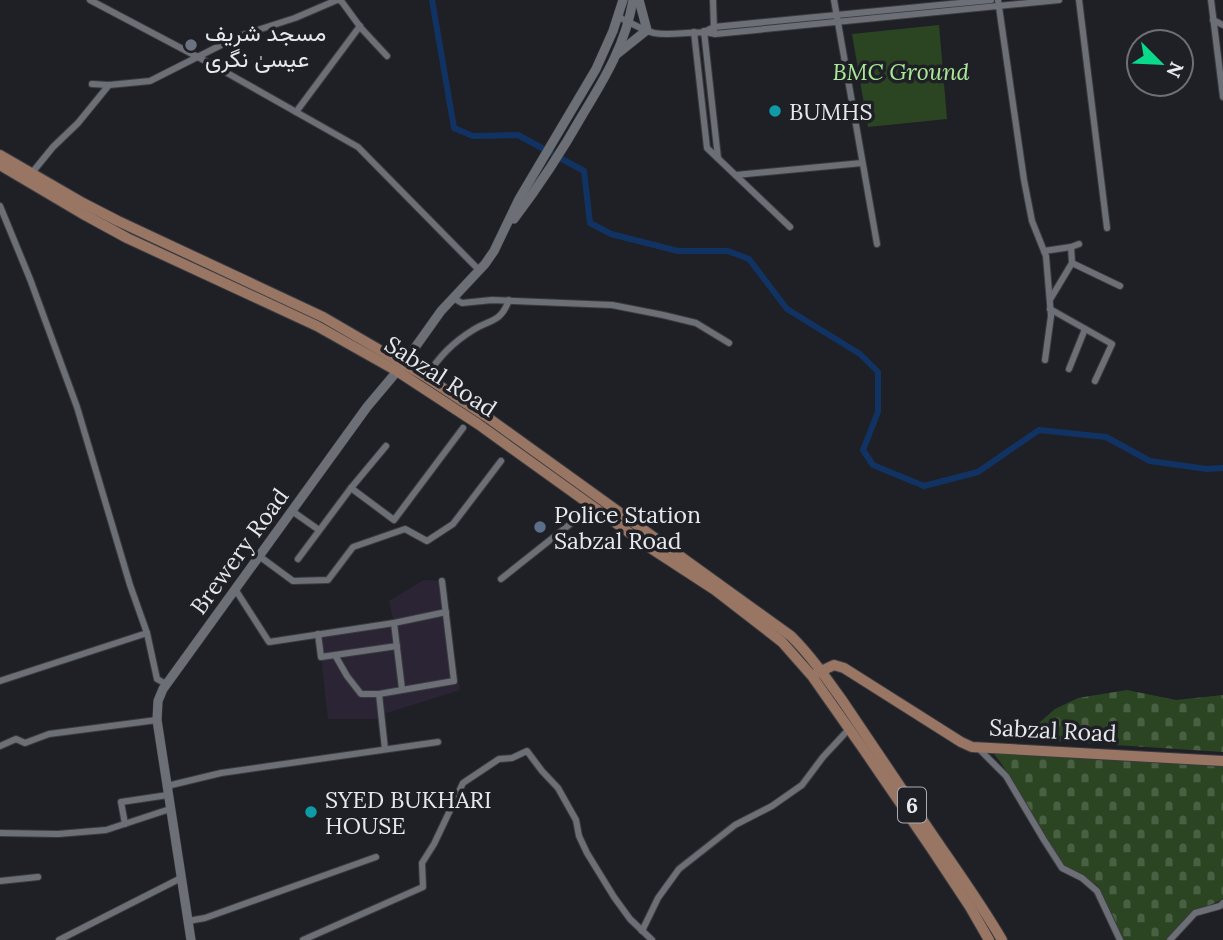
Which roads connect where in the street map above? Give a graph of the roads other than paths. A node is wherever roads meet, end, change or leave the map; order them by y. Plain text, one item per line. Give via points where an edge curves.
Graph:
1 (90, 0) edge
2 (338, 0) edge
3 (623, 0) edge
4 (633, 0) edge
5 (639, 0) edge
6 (713, 0) edge
7 (834, 0) edge
8 (894, 0) edge
9 (991, 0) edge
10 (1059, 0) edge
11 (1079, 0) edge
12 (1211, 0) edge
13 (942, 2) edge
14 (998, 3) edge
15 (895, 12) junction
16 (618, 17) junction
17 (837, 19) junction
18 (1213, 20) junction
19 (629, 22) junction
20 (1223, 25) edge
21 (360, 26) junction
22 (647, 30) junction
23 (715, 30) junction
24 (705, 31) junction
25 (694, 32) junction
26 (615, 55) junction
27 (387, 56) dead end
28 (199, 58) junction
29 (92, 84) dead end
30 (109, 85) junction
31 (1223, 97) edge
32 (296, 112) junction
33 (0, 155) edge
34 (718, 158) junction
35 (862, 163) junction
36 (0, 165) edge
37 (31, 174) junction
38 (736, 175) junction
39 (534, 183) junction
40 (0, 206) edge
41 (790, 227) dead end
42 (1107, 228) dead end
43 (877, 244) dead end
44 (1079, 244) dead end
45 (1071, 247) junction
46 (1044, 251) junction
47 (182, 257) junction
48 (1072, 263) junction
49 (479, 270) junction
50 (1120, 286) dead end
51 (453, 298) junction
52 (509, 300) junction
53 (1050, 300) junction
54 (1050, 309) junction
55 (1085, 329) junction
56 (729, 343) dead end
57 (1045, 360) dead end
58 (400, 367) junction
59 (1069, 369) dead end
60 (426, 377) junction
61 (1095, 381) dead end
62 (463, 428) dead end
63 (386, 446) dead end
64 (501, 461) dead end
65 (351, 488) junction
66 (580, 490) junction
67 (593, 506) junction
68 (292, 511) junction
69 (319, 530) junction
70 (259, 556) junction
71 (298, 559) dead end
72 (501, 579) dead end
73 (442, 581) dead end
74 (235, 589) junction
75 (446, 612) junction
76 (394, 623) junction
77 (146, 632) junction
78 (318, 634) junction
79 (397, 646) junction
80 (335, 655) junction
81 (816, 673) junction
82 (0, 681) edge
83 (166, 684) junction
84 (402, 689) junction
85 (379, 694) junction
86 (157, 720) junction
87 (849, 729) junction
88 (438, 742) dead end
89 (0, 746) edge
90 (978, 747) junction
91 (385, 750) junction
92 (1223, 761) edge
93 (168, 791) junction
94 (170, 809) junction
95 (125, 824) junction
96 (0, 833) edge
97 (376, 857) dead end
98 (38, 877) dead end
99 (181, 878) junction
100 (0, 881) edge
101 (1223, 903) edge
102 (188, 921) junction
103 (642, 931) junction
104 (60, 940) edge
105 (191, 940) edge
106 (303, 940) edge
107 (652, 940) edge
108 (989, 940) edge
109 (1002, 940) edge
110 (1120, 940) edge
111 (1170, 940) edge

1 - 28 street
2 - 21 street
2 - 28 street via 239,36
3 - 16 main road
4 - 19 main road
5 - 22 main road
6 - 23 street
7 - 17 street
8 - 15 street
9 - 13 street
10 - 14 street
11 - 42 street
12 - 18 street
13 - 15 street
14 - 15 street
14 - 46 street via 1024,180
15 - 17 street
16 - 19 street
16 - 39 main road via 596,69
17 - 23 street
17 - 35 street
18 - 20 street
18 - 31 street
19 - 22 street
19 - 26 main road
21 - 27 street
21 - 32 street
22 - 25 street
22 - 26 main road
23 - 24 street
24 - 25 street
24 - 34 street
25 - 34 street via 707,148
26 - 39 main road via 575,127
28 - 30 street via 150,81
28 - 32 street
29 - 30 street
30 - 37 street
32 - 49 street via 358,147
33 - 37 main road, Sabzal Road
34 - 38 street
35 - 38 street
35 - 43 street
36 - 47 main road, Sabzal Road via 117,232
37 - 47 main road, Sabzal Road
38 - 41 street
39 - 49 main road, Brewery Road via 519,199 494,251
40 - 77 street via 77,407
44 - 45 street
45 - 46 street
45 - 48 street
46 - 53 street
47 - 58 main road, Sabzal Road via 323,317
48 - 50 street
48 - 53 street
49 - 51 main road, Brewery Road
51 - 52 street via 462,303
51 - 58 main road, Brewery Road
52 - 56 street via 612,305 696,323
52 - 60 street via 495,321 474,329 440,356
53 - 54 street
54 - 55 street
54 - 57 street
55 - 59 street
55 - 61 street via 1112,344
58 - 60 main road, Sabzal Road
58 - 66 main road, Sabzal Road
58 - 68 main road, Brewery Road
60 - 66 main road, Sabzal Road via 487,417
62 - 65 street via 394,520
63 - 65 street
64 - 70 street via 453,524 427,541 405,529 353,547 328,580 293,580
65 - 69 street
66 - 67 main road, Sabzal Road
66 - 81 main road, Sabzal Road via 791,636 806,651
67 - 72 street
67 - 81 main road, Sabzal Road via 715,590
68 - 69 street
68 - 70 main road, Brewery Road
69 - 71 street
70 - 74 main road, Brewery Road
73 - 75 street
74 - 78 street via 269,642
74 - 83 main road, Brewery Road
75 - 76 street
75 - 84 street via 454,681
76 - 78 street
76 - 79 street
77 - 82 street
77 - 83 street via 157,679
78 - 80 street via 321,657
79 - 80 street
79 - 84 street
80 - 85 street via 361,694
81 - 87 main road, 6
81 - 90 main road, Sabzal Road via 834,665 844,668 961,742
81 - 109 main road, 6
83 - 86 main road, Brewery Road via 158,701
84 - 85 street
85 - 91 street
86 - 89 street via 48,734 25,743 16,739
86 - 93 main road, Brewery Road
87 - 103 street via 802,785 735,825 679,869
87 - 108 main road, 6
88 - 91 street
90 - 92 main road, Sabzal Road
90 - 110 street via 1006,776 1062,868 1097,891
91 - 93 street via 221,773
93 - 94 main road, Brewery Road
93 - 95 street via 121,802
94 - 95 street
94 - 99 main road, Brewery Road
95 - 96 street via 58,834
97 - 102 street
98 - 100 street
99 - 102 main road, Brewery Road
99 - 104 street
101 - 111 street via 1195,914
102 - 105 main road, Brewery Road
103 - 106 street via 587,853 558,788 527,751 499,759 463,783 422,863 423,887
103 - 107 street

